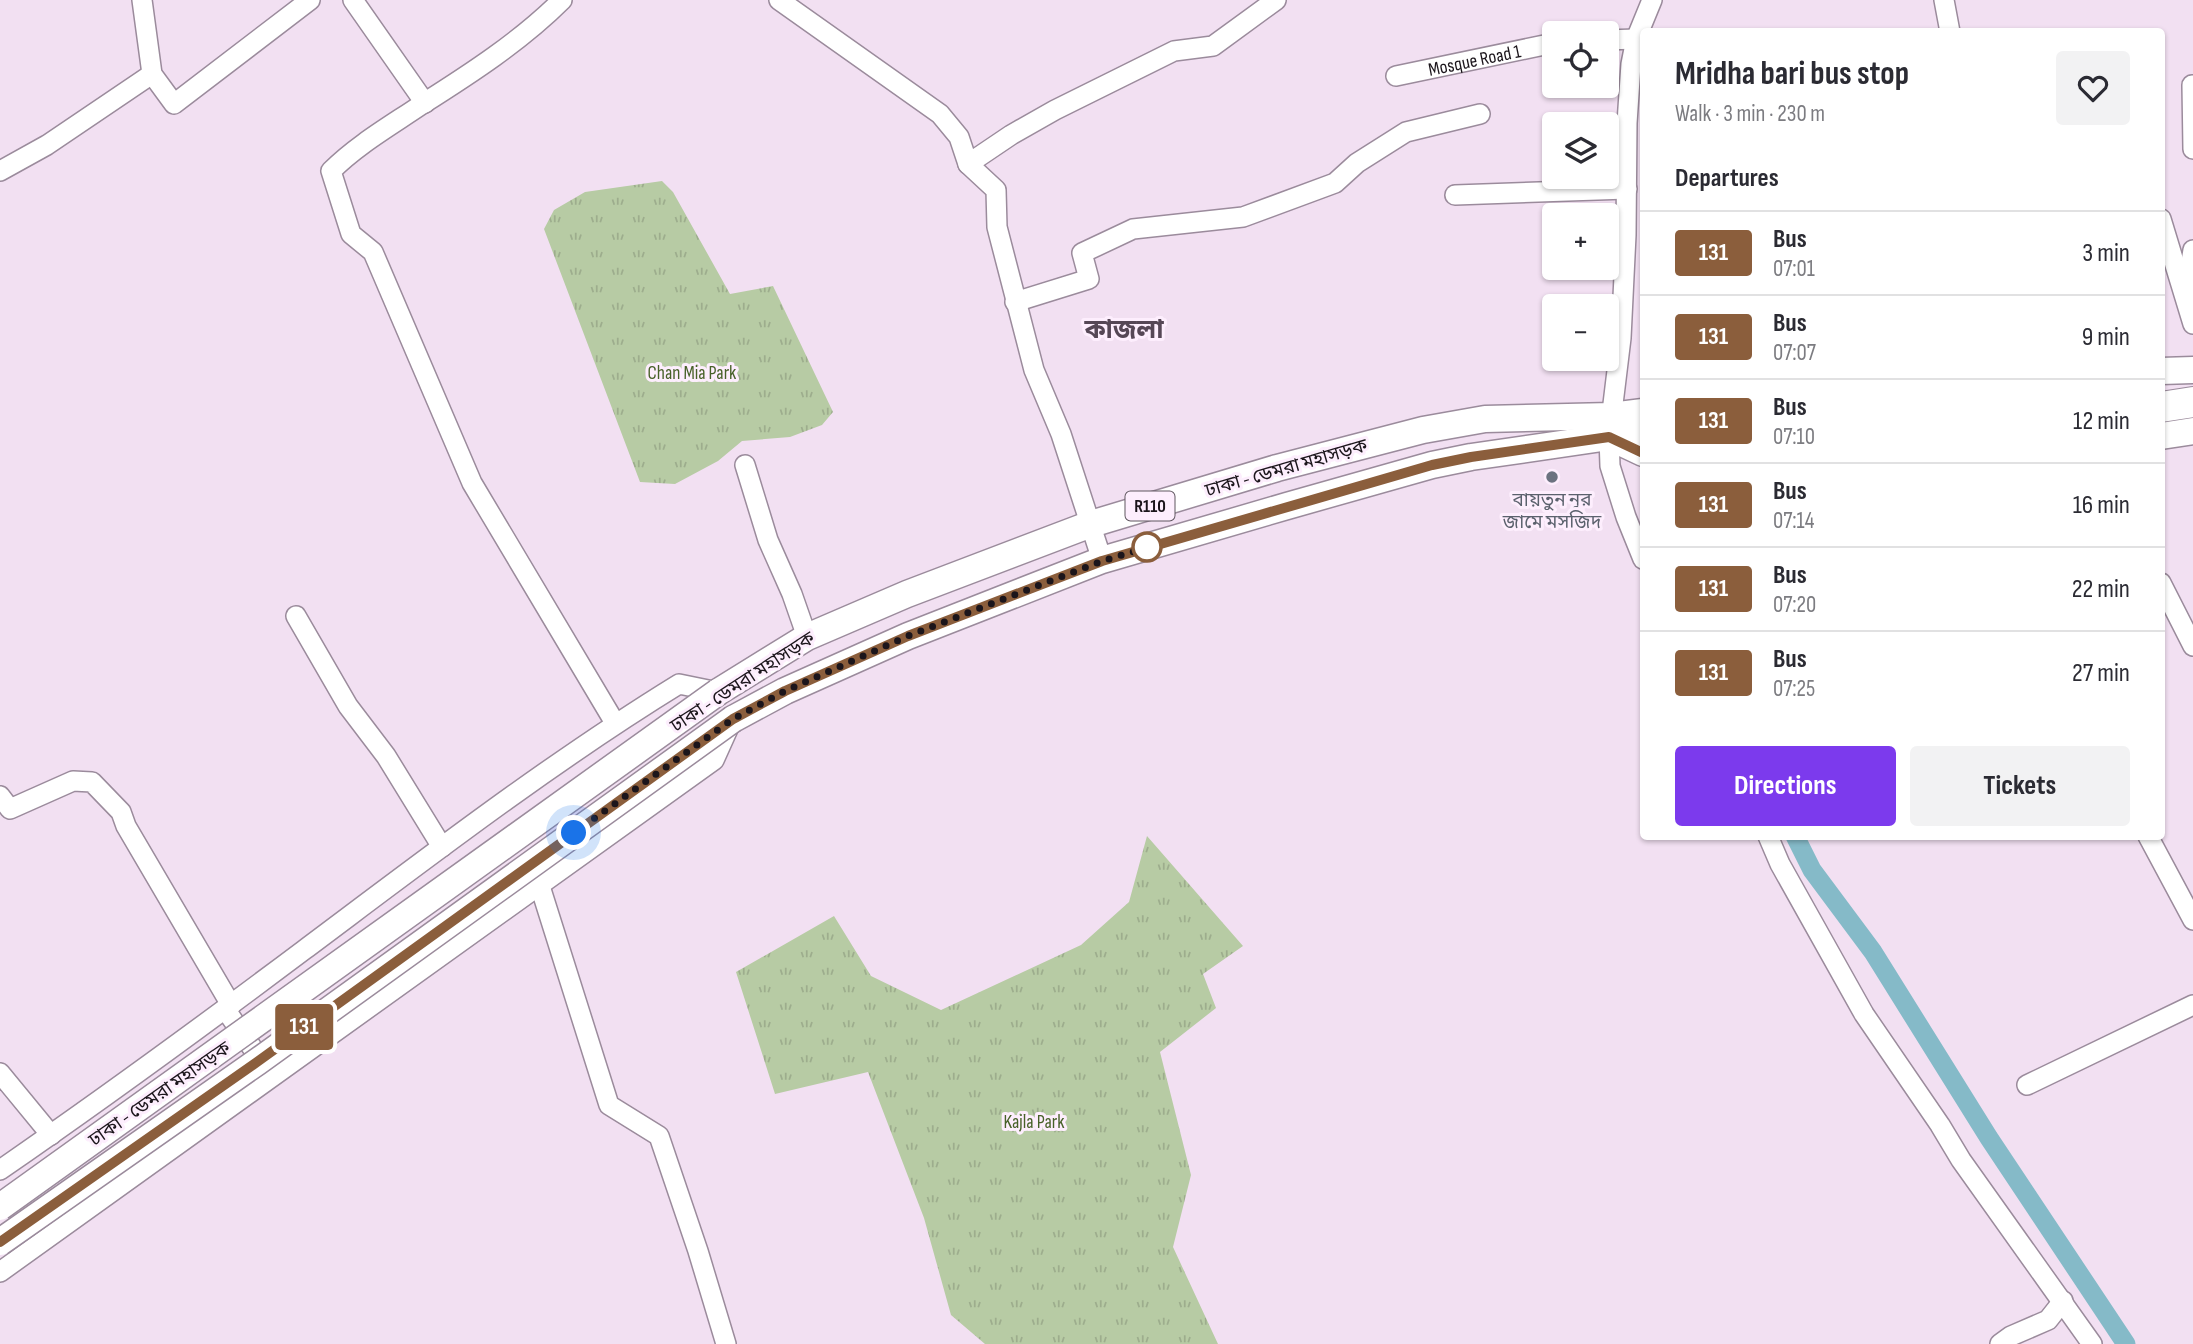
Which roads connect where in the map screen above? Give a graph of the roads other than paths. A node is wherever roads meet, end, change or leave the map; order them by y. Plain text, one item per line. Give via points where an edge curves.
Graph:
1 (142, 0) edge
2 (310, 0) edge
3 (353, 0) edge
4 (562, 0) edge
5 (779, 0) edge
6 (1276, 0) edge
7 (1652, 0) edge
8 (1944, 0) edge
9 (1641, 28) edge
10 (1949, 28) edge
11 (1640, 29) edge
12 (1636, 39) junction
13 (1619, 40) edge
14 (1542, 46) edge
15 (152, 74) junction
16 (1396, 76) dead end
17 (2192, 85) edge
18 (425, 103) junction
19 (1480, 114) dead end
20 (2193, 149) edge
21 (968, 163) junction
22 (0, 171) edge
23 (1627, 189) junction
24 (1455, 195) dead end
25 (2165, 231) edge
26 (2193, 250) edge
27 (2186, 297) junction
28 (1015, 302) junction
29 (2193, 324) edge
30 (2193, 370) edge
31 (2165, 371) edge
32 (2193, 394) edge
33 (2165, 396) edge
34 (2193, 402) edge
35 (2165, 406) edge
36 (1640, 413) edge
37 (1610, 426) junction
38 (1423, 430) junction
39 (2193, 431) edge
40 (1640, 434) edge
41 (2165, 435) edge
42 (1640, 451) edge
43 (745, 465) dead end
44 (1432, 465) junction
45 (1101, 520) junction
46 (1640, 552) edge
47 (1114, 557) junction
48 (2165, 591) edge
49 (296, 615) dead end
50 (807, 637) junction
51 (2193, 646) edge
52 (718, 692) junction
53 (733, 719) junction
54 (615, 723) junction
55 (0, 796) edge
56 (1770, 840) edge
57 (2150, 840) edge
58 (442, 847) junction
59 (539, 883) junction
60 (2193, 920) edge
61 (234, 1003) junction
62 (2193, 1005) edge
63 (292, 1061) junction
64 (0, 1073) edge
65 (272, 1076) junction
66 (2027, 1085) dead end
67 (51, 1135) junction
68 (0, 1170) edge
69 (0, 1207) edge
70 (0, 1242) edge
71 (0, 1272) edge
72 (2063, 1301) junction
73 (726, 1344) edge
74 (2000, 1344) edge
75 (2092, 1344) edge

1 - 15 street
2 - 15 street via 174,104
3 - 18 street
4 - 18 street via 491,60
5 - 21 street via 940,114 959,137
6 - 21 street via 1213,46 1174,51 1033,122
7 - 9 street
8 - 10 street
11 - 12 street
12 - 13 street
12 - 23 street via 1628,111
14 - 16 street, Mosque Road 1
15 - 22 street
17 - 20 street
18 - 54 street via 331,172 351,234 373,252 472,483
19 - 28 street via 1406,132 1356,163 1335,183 1243,217 1133,229 1082,253 1089,279
21 - 28 street via 996,190 997,227
23 - 24 street
23 - 37 street via 1620,338
25 - 27 street
26 - 27 street
27 - 29 street
28 - 45 street via 1034,370
30 - 31 main road
32 - 33 highway
34 - 35 highway
36 - 37 main road, ঢাকা - ডেমরা মহাসড়ক / R110
37 - 38 main road, ঢাকা - ডেমরা মহাসড়ক / R110 via 1485,419
37 - 40 highway
37 - 42 main road, ঢাকা - ডেমরা মহাসড়ক / R110
37 - 44 main road, ঢাকা - ডেমরা মহাসড়ক / R110
37 - 46 street via 1610,466
38 - 44 main road
38 - 45 main road, ঢাকা - ডেমরা মহাসড়ক / R110
39 - 41 main road
43 - 50 street via 768,540
44 - 47 main road, ঢাকা - ডেমরা মহাসড়ক / R110
45 - 47 main road
45 - 50 main road, ঢাকা - ডেমরা মহাসড়ক / R110
47 - 53 main road, ঢাকা - ডেমরা মহাসড়ক / R110 via 908,636
48 - 51 street
49 - 58 street via 348,706 386,756
50 - 52 main road, ঢাকা - ডেমরা মহাসড়ক / R110
52 - 54 street via 679,684
52 - 69 main road, ঢাকা - ডেমরা মহাসড়ক / R110, bridge
53 - 59 street via 714,760
53 - 70 main road, ঢাকা - ডেমরা মহাসড়ক / R110, bridge
54 - 58 street
55 - 61 street via 10,809 73,780 92,782 121,812
56 - 72 street via 1864,1014
57 - 60 street
58 - 61 street
59 - 63 street
59 - 73 street via 609,1105 659,1136
61 - 63 street
61 - 65 street
61 - 67 street
62 - 66 street
63 - 65 street
64 - 67 street
65 - 71 street
67 - 68 street
72 - 74 street via 2049,1320
72 - 75 street

